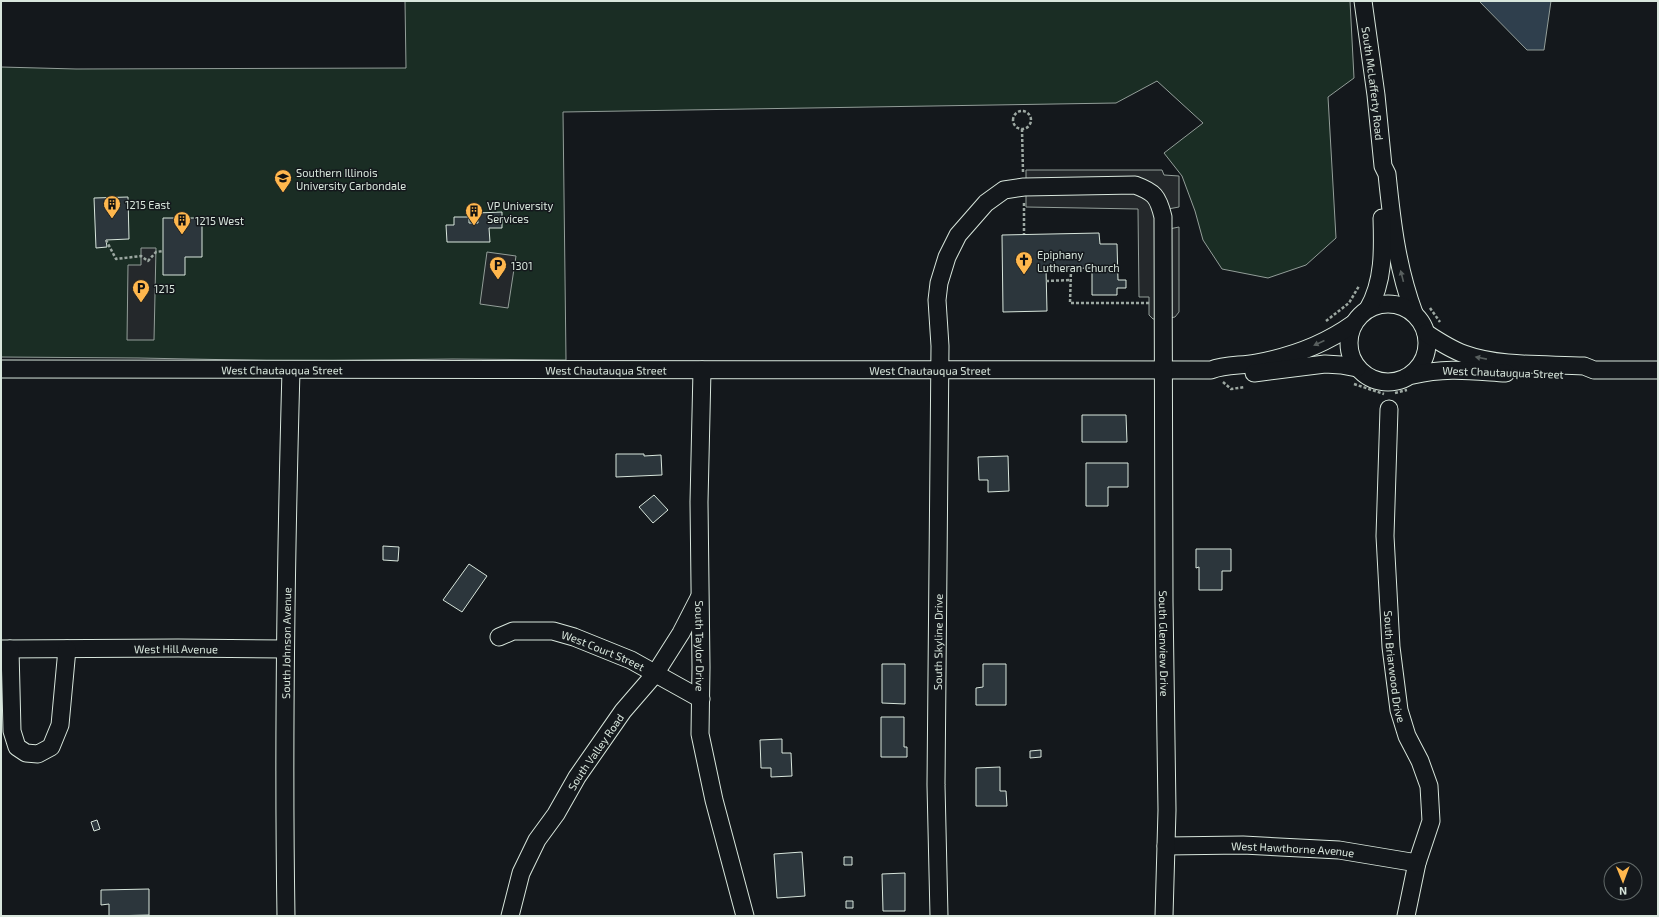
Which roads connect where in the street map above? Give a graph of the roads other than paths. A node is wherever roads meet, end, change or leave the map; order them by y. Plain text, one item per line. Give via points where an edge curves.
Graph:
1 (1363, 1) edge
2 (1383, 166) junction
3 (1024, 187) joint
4 (1420, 308) junction
5 (1368, 309) junction
6 (1353, 324) junction
7 (1426, 332) junction
8 (1, 369) edge
9 (939, 369) junction
10 (291, 370) junction
11 (702, 370) junction
12 (1163, 370) junction
13 (1211, 370) junction
14 (1594, 370) junction
15 (1658, 370) edge
16 (1354, 376) junction
17 (1411, 382) junction
18 (1389, 409) dead end
19 (700, 596) junction
20 (499, 637) dead end
21 (6, 649) edge
22 (67, 649) junction
23 (285, 650) junction
24 (655, 674) junction
25 (701, 699) junction
26 (1166, 846) junction
27 (1417, 863) junction
28 (286, 916) edge
29 (510, 916) edge
30 (745, 916) edge
31 (939, 916) edge
32 (1164, 916) edge
33 (1406, 916) edge

1 - 2 street, South McLafferty Road
4 -> 2 street, South McLafferty Road via 1404,285 1398,260 1387,174
2 - 5 street, South McLafferty Road via 1380,176 1381,272
3 - 9 street, South Skyline Drive via 1004,190 986,202 958,235 947,257 939,282 937,300
3 - 12 street, South Glenview Drive via 1135,185 1156,196 1163,217
4 - 5 street, West Chautauqua Street via 1380,304
4 - 7 street, West Chautauqua Street via 1420,321
5 - 6 street, West Chautauqua Street
6 -> 13 street, West Chautauqua Street via 1331,338 1288,356
6 - 16 street via 1348,344
14 -> 7 street, West Chautauqua Street via 1584,366 1515,363 1476,357 1450,348
7 - 17 street, West Chautauqua Street via 1426,356
8 - 10 street, West Chautauqua Street
9 - 11 street, West Chautauqua Street
9 - 12 street, West Chautauqua Street
9 - 31 street, South Skyline Drive via 936,785
10 - 11 street, West Chautauqua Street
10 - 23 street, South Johnson Avenue
11 - 19 street, South Taylor Drive via 698,502
12 - 13 street, West Chautauqua Street
12 - 26 street, South Glenview Drive
13 - 16 street, West Chautauqua Street via 1220,375 1245,374 1325,364 1341,365
14 - 15 street, West Chautauqua Street
14 - 17 street, West Chautauqua Street via 1585,374 1543,374 1433,370
16 - 17 street, West Chautauqua Street via 1384,383
18 - 27 street, South Briarwood Drive via 1385,536 1391,647 1399,710 1407,736 1429,786 1431,821
19 - 24 street, South Valley Road via 681,634
19 - 25 street, South Taylor Drive
20 - 24 street, West Court Street via 513,631 552,631 587,641 631,660
21 - 22 street, West Hill Avenue
21 - 22 street, West Hill Avenue via 12,731 17,747 26,753 38,754 51,747 60,725
22 - 23 street, West Hill Avenue
23 - 28 street, South Johnson Avenue
24 - 25 street, West Court Street
24 - 29 street, South Valley Road via 623,711 576,777 556,814 537,840 521,873
25 - 30 street, South Taylor Drive via 700,734 714,800
26 - 27 street, West Hawthorne Avenue via 1243,845 1339,850
26 - 32 street, South Glenview Drive
27 - 33 street, South Briarwood Drive

